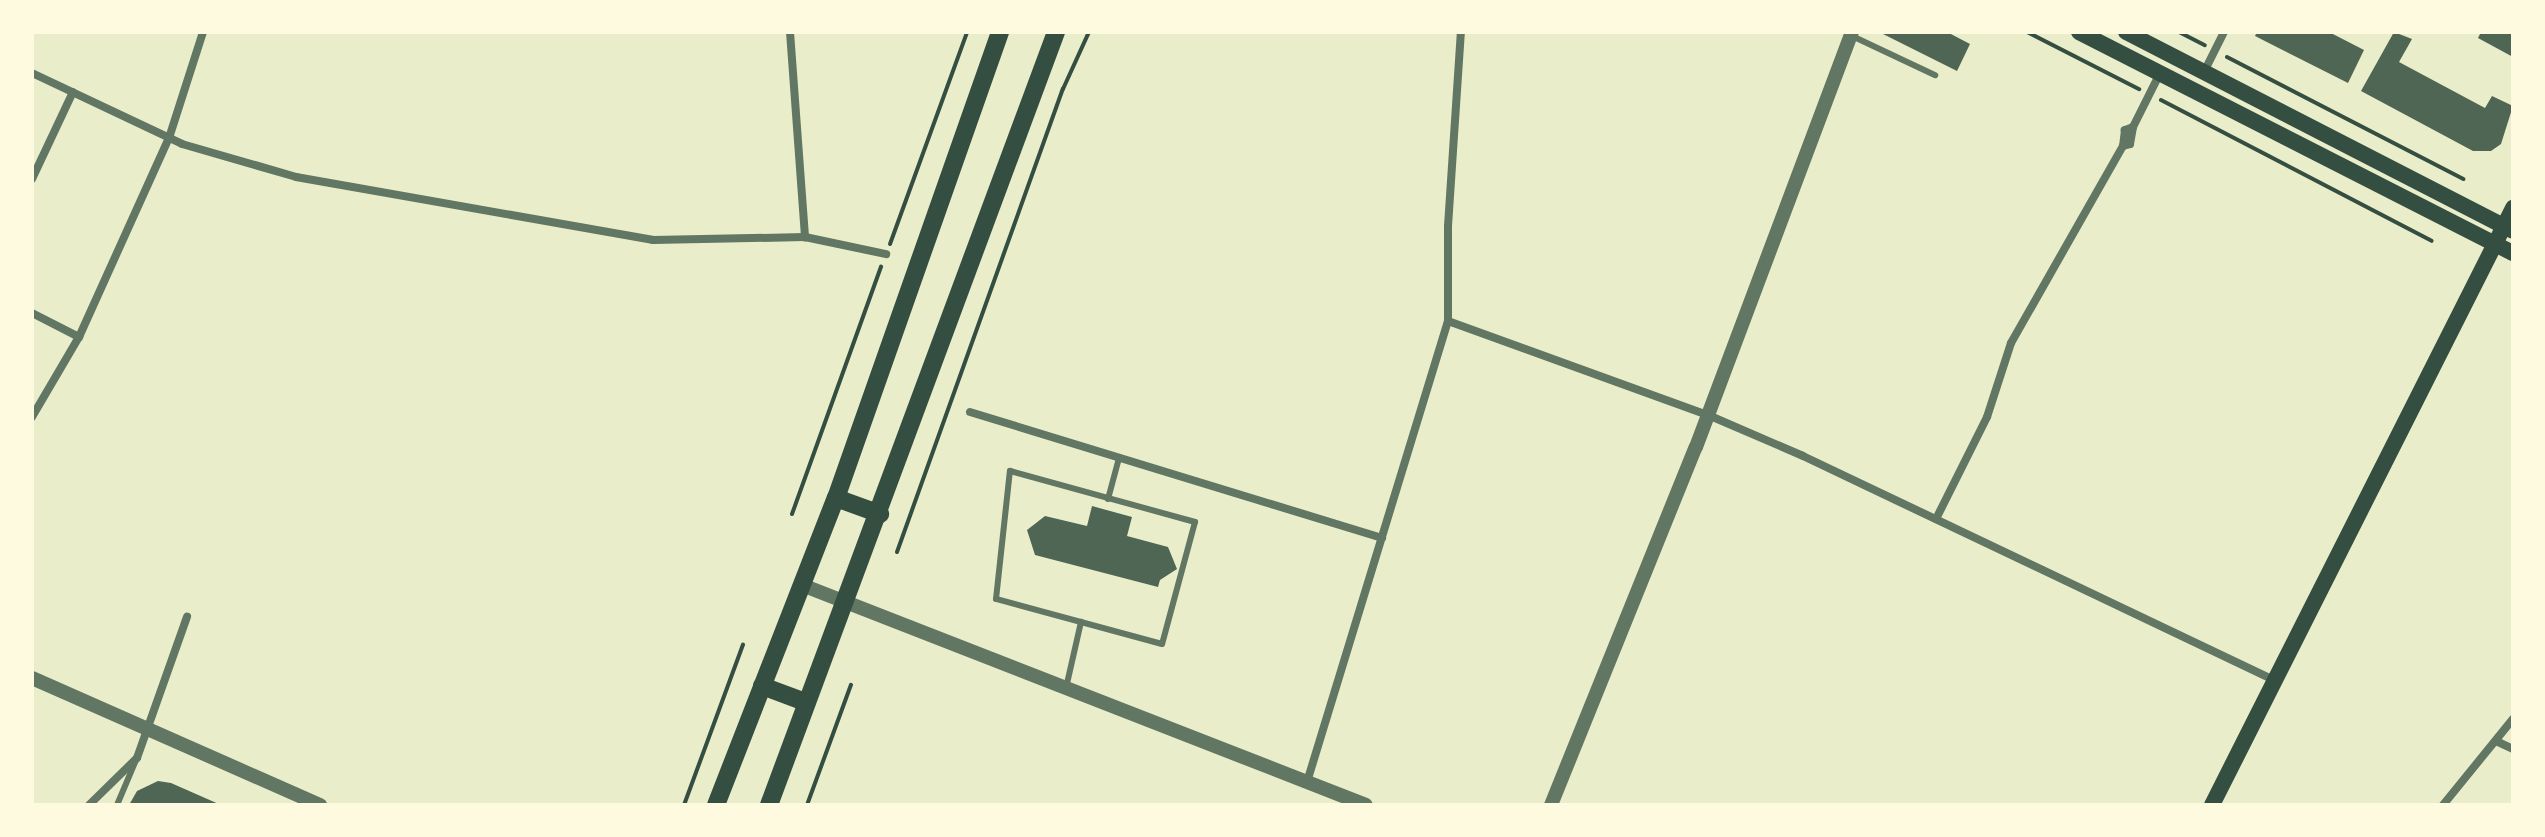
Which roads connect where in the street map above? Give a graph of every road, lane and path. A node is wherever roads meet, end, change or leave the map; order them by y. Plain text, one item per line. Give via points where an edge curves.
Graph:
1 (203, 32) edge
2 (790, 32) edge
3 (967, 32) edge
4 (1000, 32) edge
5 (1056, 32) edge
6 (1089, 32) edge
7 (1461, 32) edge
8 (2027, 32) edge
9 (2079, 32) edge
10 (2126, 32) edge
11 (2179, 32) edge
12 (2224, 32) edge
13 (1851, 34) edge
14 (2215, 50) junction
15 (2204, 72) junction
16 (32, 73) edge
17 (2160, 73) junction
18 (1935, 75) dead end
19 (73, 92) junction
20 (2150, 94) junction
21 (169, 138) junction
22 (32, 179) edge
23 (2463, 179) dead end
24 (2513, 208) edge
25 (2509, 229) edge
26 (805, 237) junction
27 (2432, 241) dead end
28 (2497, 245) junction
29 (2513, 253) edge
30 (886, 254) junction
31 (32, 313) edge
32 (1448, 321) junction
33 (79, 337) junction
34 (970, 412) dead end
35 (1708, 415) junction
36 (32, 417) edge
37 (1119, 458) junction
38 (836, 498) junction
39 (1108, 499) junction
40 (792, 514) dead end
41 (880, 514) junction
42 (1936, 519) junction
43 (1382, 538) junction
44 (897, 552) dead end
45 (802, 585) junction
46 (845, 602) junction
47 (187, 617) dead end
48 (1081, 622) junction
49 (743, 645) dead end
50 (32, 678) edge
51 (2277, 681) junction
52 (851, 685) dead end
53 (762, 686) junction
54 (1066, 688) junction
55 (805, 702) junction
56 (2513, 719) edge
57 (149, 730) junction
58 (2496, 741) junction
59 (2513, 749) edge
60 (137, 758) junction
61 (1307, 782) junction
62 (89, 805) edge
63 (117, 805) edge
64 (320, 805) edge
65 (684, 805) edge
66 (716, 805) edge
67 (769, 805) edge
68 (807, 805) edge
69 (1366, 805) edge
70 (1551, 805) edge
71 (2212, 805) edge
72 (2443, 805) edge

1 - 21 street
2 - 26 street
3 - 30 path
4 - 38 main road
5 - 41 main road
6 - 44 path
7 - 32 street via 1448,226
8 - 20 path
9 - 17 main road
10 - 15 main road
11 - 14 path
12 - 14 street
13 - 18 lane
13 - 35 street
14 - 15 street
14 - 23 path
15 - 25 main road
16 - 19 street
17 - 20 street
17 - 28 main road
19 - 21 street
19 - 22 street
20 - 27 path
20 - 42 street via 2133,127 2135,136 2123,146 2011,343 1987,417
21 - 26 street via 296,177 653,240
21 - 33 street
24 - 25 main road
25 - 28 main road
26 - 30 street
28 - 29 main road
28 - 51 main road
30 - 40 path
31 - 33 street
32 - 35 street
32 - 43 street
33 - 36 street
34 - 37 street
35 - 42 street
35 - 70 street
37 - 39 lane
37 - 43 street
38 - 41 main road
38 - 45 main road
39 - 48 lane via 1195,522 1162,644
39 - 48 lane via 1010,471 996,599
41 - 46 main road
42 - 51 street
43 - 61 street
45 - 46 street
45 - 53 main road
46 - 54 street
46 - 55 main road
47 - 57 street
48 - 54 lane
49 - 65 path
50 - 57 street
51 - 71 main road
52 - 68 path
53 - 55 main road
53 - 66 main road
54 - 61 street
55 - 67 main road
56 - 58 street
57 - 60 street
57 - 64 street
58 - 59 street
58 - 72 street
60 - 62 street
60 - 63 lane
61 - 69 street

